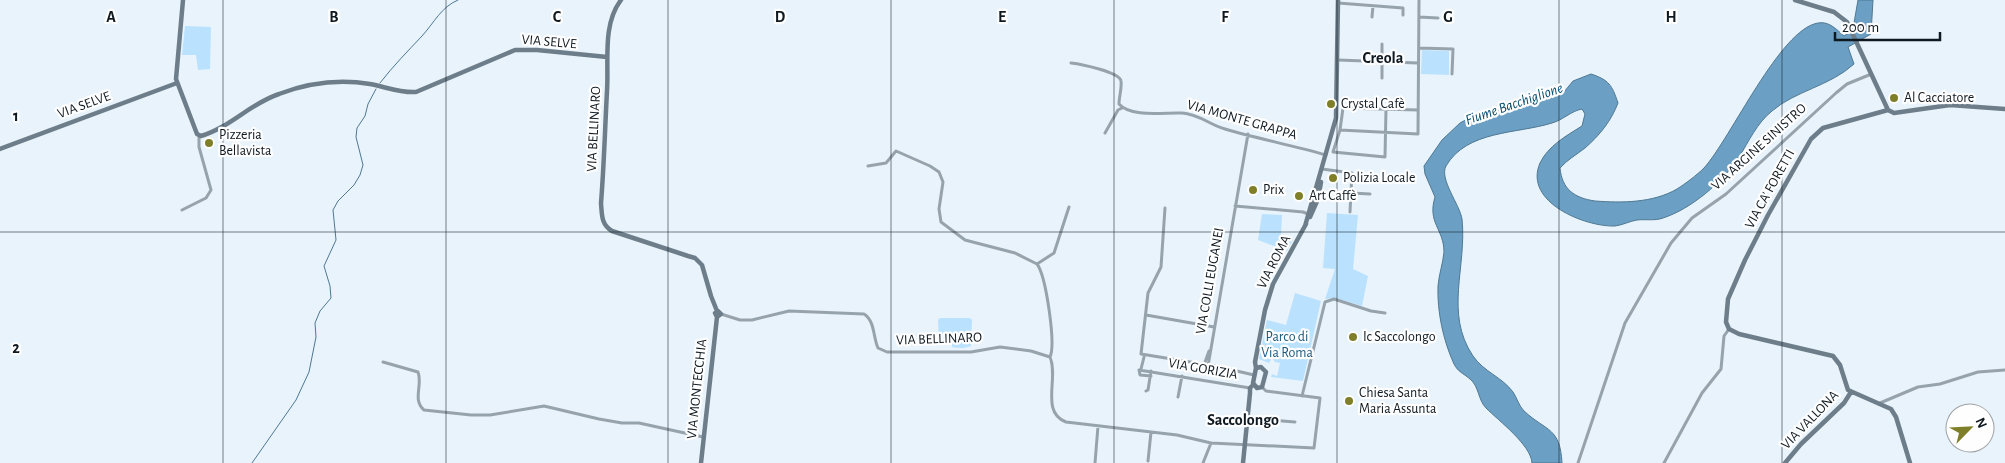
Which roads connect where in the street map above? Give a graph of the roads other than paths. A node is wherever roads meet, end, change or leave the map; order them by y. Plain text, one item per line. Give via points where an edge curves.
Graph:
1 (183, 0) edge
2 (621, 0) edge
3 (1419, 0) edge
4 (1795, 0) edge
5 (1338, 2) edge
6 (1373, 6) junction
7 (1402, 15) dead end
8 (1419, 17) junction
9 (1372, 18) dead end
10 (1438, 18) dead end
11 (1382, 44) dead end
12 (1419, 48) junction
13 (606, 58) junction
14 (1338, 60) junction
15 (1382, 61) junction
16 (1071, 63) dead end
17 (1418, 63) junction
18 (1452, 74) dead end
19 (1869, 75) dead end
20 (1382, 78) dead end
21 (177, 84) junction
22 (1122, 108) junction
23 (1386, 109) junction
24 (2005, 109) edge
25 (1418, 110) junction
26 (1888, 110) junction
27 (1336, 118) junction
28 (1342, 119) junction
29 (1340, 130) junction
30 (1105, 133) dead end
31 (1386, 133) junction
32 (1248, 134) junction
33 (199, 136) junction
34 (1333, 142) junction
35 (0, 148) edge
36 (1326, 155) junction
37 (868, 166) dead end
38 (1322, 171) junction
39 (1351, 193) junction
40 (1370, 194) dead end
41 (1234, 206) junction
42 (1069, 207) dead end
43 (1165, 208) dead end
44 (182, 210) dead end
45 (1350, 212) dead end
46 (1309, 214) junction
47 (1305, 226) junction
48 (1037, 264) junction
49 (1385, 313) dead end
50 (718, 314) junction
51 (1146, 315) junction
52 (1214, 327) junction
53 (1729, 329) junction
54 (1210, 348) junction
55 (1145, 356) junction
56 (1050, 357) junction
57 (1209, 360) junction
58 (383, 362) dead end
59 (1206, 366) junction
60 (1215, 366) junction
61 (1256, 368) junction
62 (1142, 369) junction
63 (2005, 370) edge
64 (1152, 371) junction
65 (1253, 375) junction
66 (1151, 376) junction
67 (1182, 376) junction
68 (1252, 387) junction
69 (1262, 387) junction
70 (1146, 391) dead end
71 (1851, 392) junction
72 (1302, 396) junction
73 (1178, 397) dead end
74 (1880, 403) junction
75 (1247, 418) junction
76 (1295, 422) dead end
77 (1098, 426) junction
78 (1152, 432) junction
79 (703, 437) junction
80 (1211, 443) junction
81 (1245, 444) junction
82 (1148, 461) dead end
83 (701, 463) edge
84 (1095, 463) edge
85 (1203, 463) edge
86 (1243, 463) edge
87 (1578, 463) edge
88 (1664, 463) edge
89 (1785, 463) edge
90 (1910, 463) edge

1 - 21 street
2 - 13 street via 611,24
3 - 8 street
4 - 26 street via 1841,16
5 - 6 street
5 - 14 street, VIA ROMA
6 - 7 street via 1403,8
6 - 9 street
8 - 10 street
8 - 12 street
11 - 15 street
12 - 17 street
12 - 18 street via 1453,48
13 - 33 street, VIA SELVE via 523,48 422,91 405,93 360,83 334,82 298,88 269,98 212,132
13 - 50 street, VIA BELLINARO via 608,83 601,203 604,224 619,234 698,261
14 - 15 street
14 - 27 street, VIA ROMA
15 - 17 street
15 - 20 street
16 - 22 street via 1088,65 1118,76
17 - 25 street
19 - 87 street, VIA ARGINE SINISTRO via 1847,84 1836,93 1726,194 1701,210 1679,231 1625,323
21 - 33 street
21 - 35 street, VIA SELVE
22 - 30 street
22 - 32 street, VIA MONTE GRAPPA via 1136,112 1195,115 1220,127
23 - 25 street
23 - 28 street via 1343,108
23 - 31 street
24 - 26 street via 1950,106 1894,113
25 - 31 street via 1418,134
26 - 53 street, VIA CA' FORETTI via 1823,128 1811,139 1768,215 1728,299 1726,322
27 - 28 street
27 - 34 street, VIA ROMA
28 - 29 street
29 - 31 street
29 - 34 street
31 - 34 street via 1385,157 1334,153
32 - 36 street, VIA MONTE GRAPPA
32 - 41 street, VIA COLLI EUGANEI
33 - 44 street via 211,190 206,198
34 - 36 street, VIA ROMA
36 - 38 street, VIA ROMA
37 - 48 street via 886,163 896,151 936,169 943,182 940,222 965,240 1015,254
38 - 39 street via 1352,173
38 - 46 street, VIA ROMA
38 - 47 street, VIA ROMA via 1318,199
39 - 40 street
39 - 45 street
41 - 46 street
41 - 52 street, VIA COLLI EUGANEI
42 - 48 street via 1054,253
43 - 51 street via 1161,267 1148,293
46 - 47 street, VIA ROMA
47 - 61 street, VIA ROMA via 1272,287
48 - 56 street via 1043,278 1049,314
49 - 72 street via 1334,299 1325,302
50 - 56 street, VIA BELLINARO via 752,320 789,311 859,313 872,323 878,348 887,352 971,352 1000,347
50 - 79 street, VIA MONTECCHIA
51 - 52 street
51 - 55 street via 1140,351
52 - 54 street, VIA COLLI EUGANEI
53 - 71 street via 1833,356
53 - 88 street via 1724,336 1721,369 1702,393
54 - 57 street, VIA COLLI EUGANEI
54 - 59 street
55 - 59 street
55 - 62 street
56 - 77 street via 1053,412 1066,422
57 - 59 street, VIA COLLI EUGANEI
57 - 60 street
58 - 79 street via 418,372 418,400 424,410 490,415 544,406
59 - 60 street
60 - 65 street
61 - 65 street, VIA ROMA
61 - 69 street via 1263,368 1266,372
62 - 64 street, VIA GORIZIA
62 - 66 street, VIA GORIZIA via 1139,374
63 - 74 street via 1978,372 1918,387
64 - 66 street, VIA GORIZIA
64 - 67 street, VIA GORIZIA
65 - 68 street, VIA ROMA
66 - 70 street, VIA GORIZIA
67 - 68 street, VIA GORIZIA
67 - 73 street
68 - 69 street
68 - 75 street
69 - 72 street via 1266,391
71 - 74 street
71 - 89 street, VIA VALLONA
72 - 81 street via 1320,398 1314,448
74 - 90 street via 1894,413
75 - 76 street
75 - 81 street
77 - 78 street
77 - 84 street
78 - 80 street
78 - 82 street
79 - 83 street, VIA MONTECCHIA
80 - 81 street
80 - 85 street
81 - 86 street

